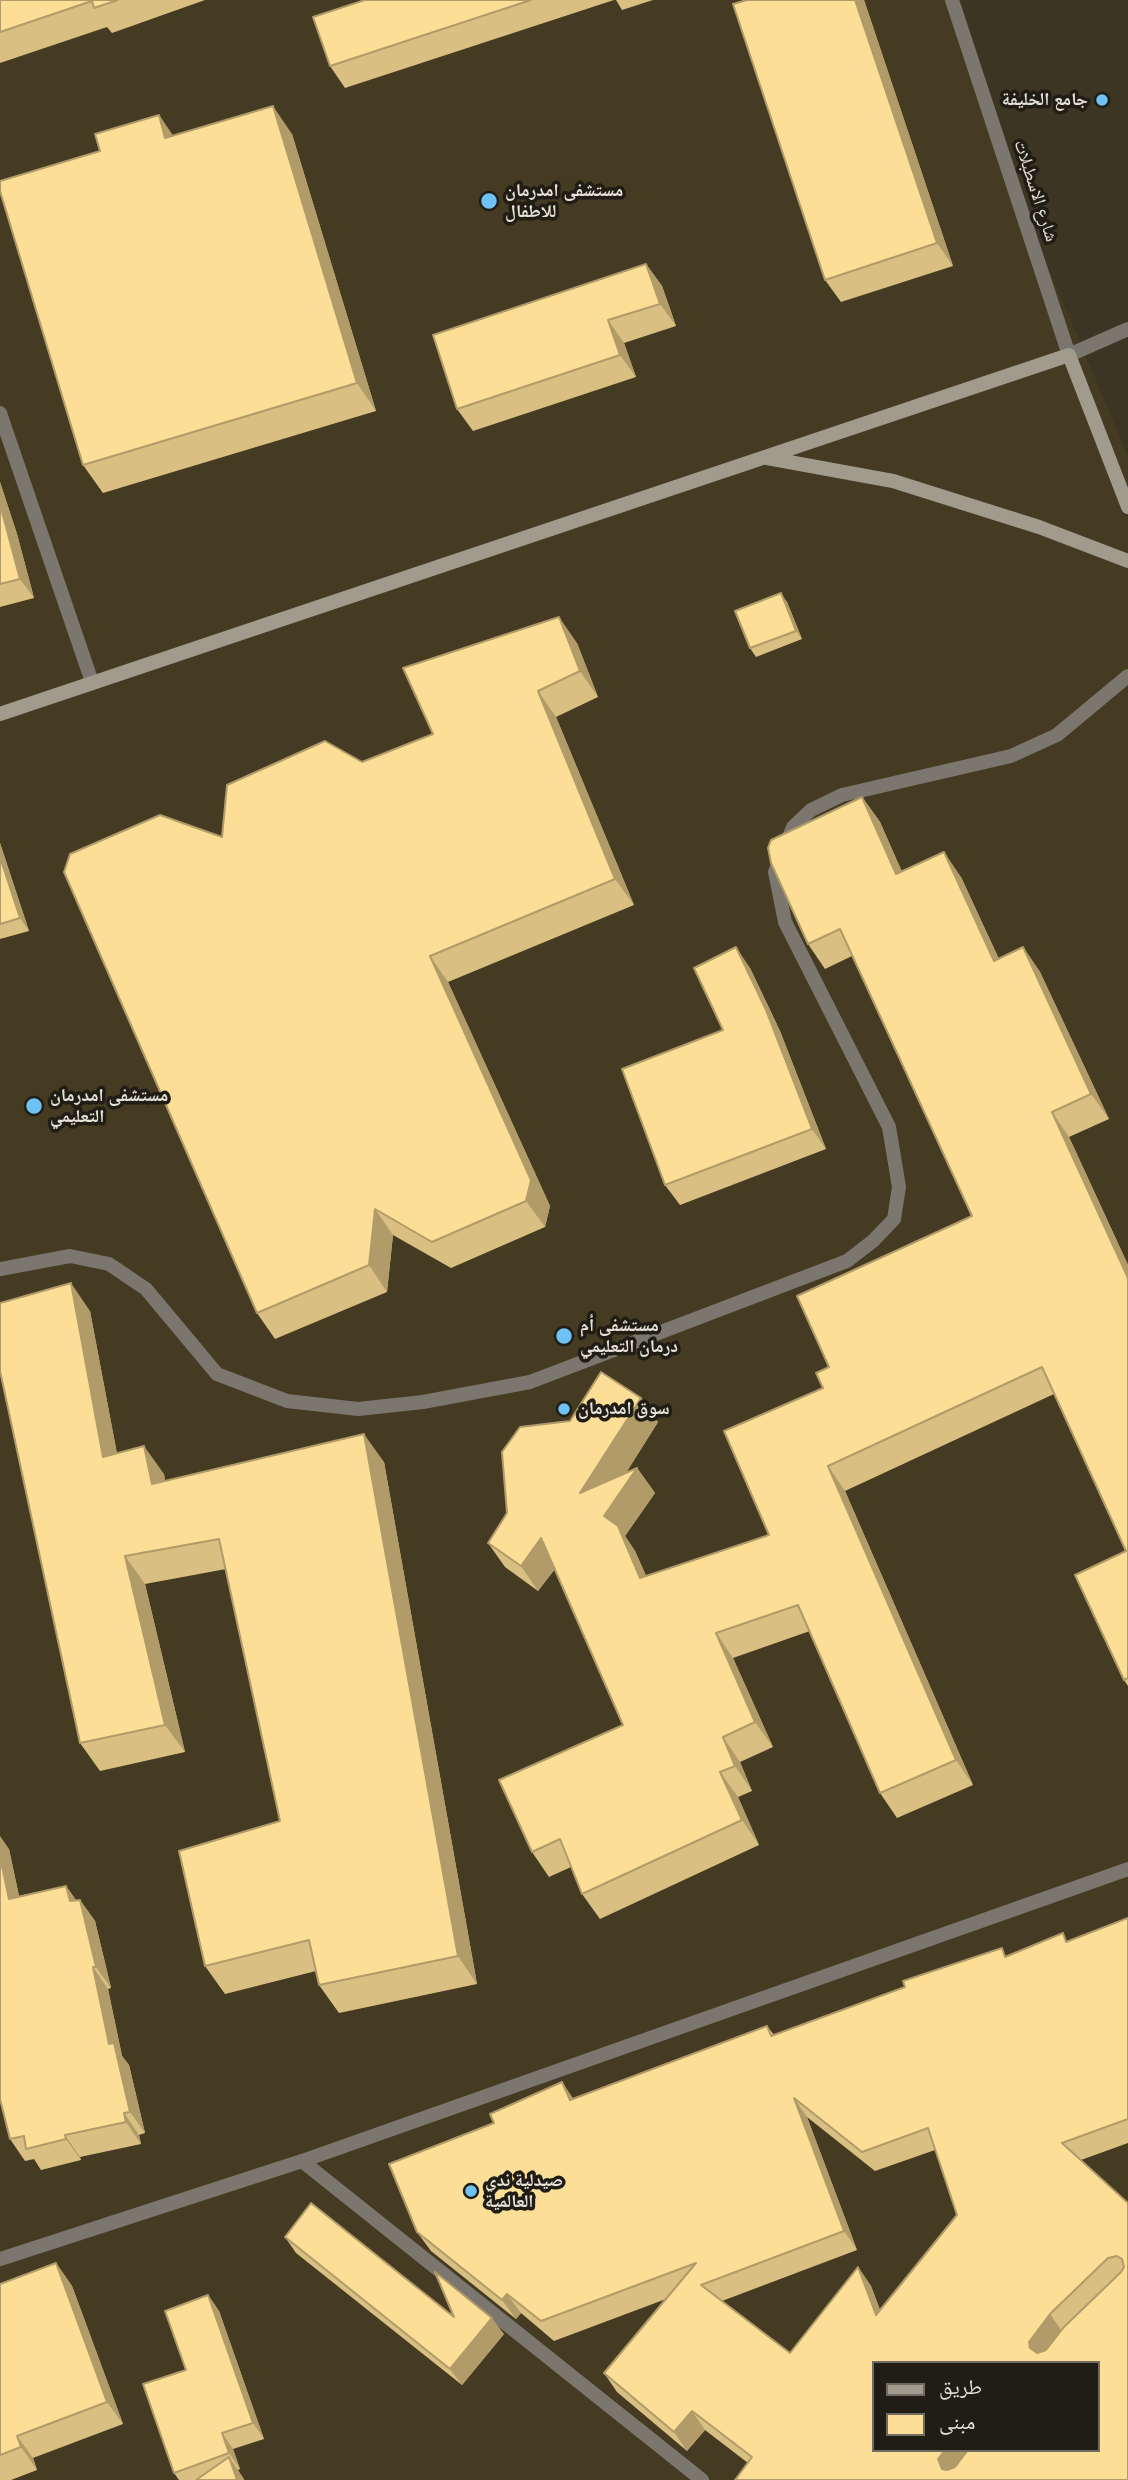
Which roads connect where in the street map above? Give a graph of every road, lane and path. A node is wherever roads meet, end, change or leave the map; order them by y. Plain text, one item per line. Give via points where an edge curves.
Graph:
1 (952, 0) edge
2 (1128, 329) edge
3 (1069, 355) junction
4 (0, 413) edge
5 (763, 457) junction
6 (1128, 507) edge
7 (1128, 561) edge
8 (1128, 676) edge
9 (92, 682) junction
10 (0, 714) edge
11 (0, 1269) edge
12 (1128, 1869) edge
13 (302, 2161) junction
14 (0, 2259) edge
15 (702, 2480) edge

1 - 3 street, شارع الاسطبلات
2 - 3 street
3 - 5 main road
3 - 6 main road
4 - 9 street
5 - 7 main road via 893,481 1039,527
5 - 9 main road
8 - 11 street via 1057,735 1011,756 842,795 811,810 793,827 775,872 785,922 889,1127 899,1187 894,1219 847,1261 530,1382 358,1409 287,1401 217,1374 146,1289 109,1264 71,1256
9 - 10 main road
12 - 13 street
13 - 14 street
13 - 15 street

